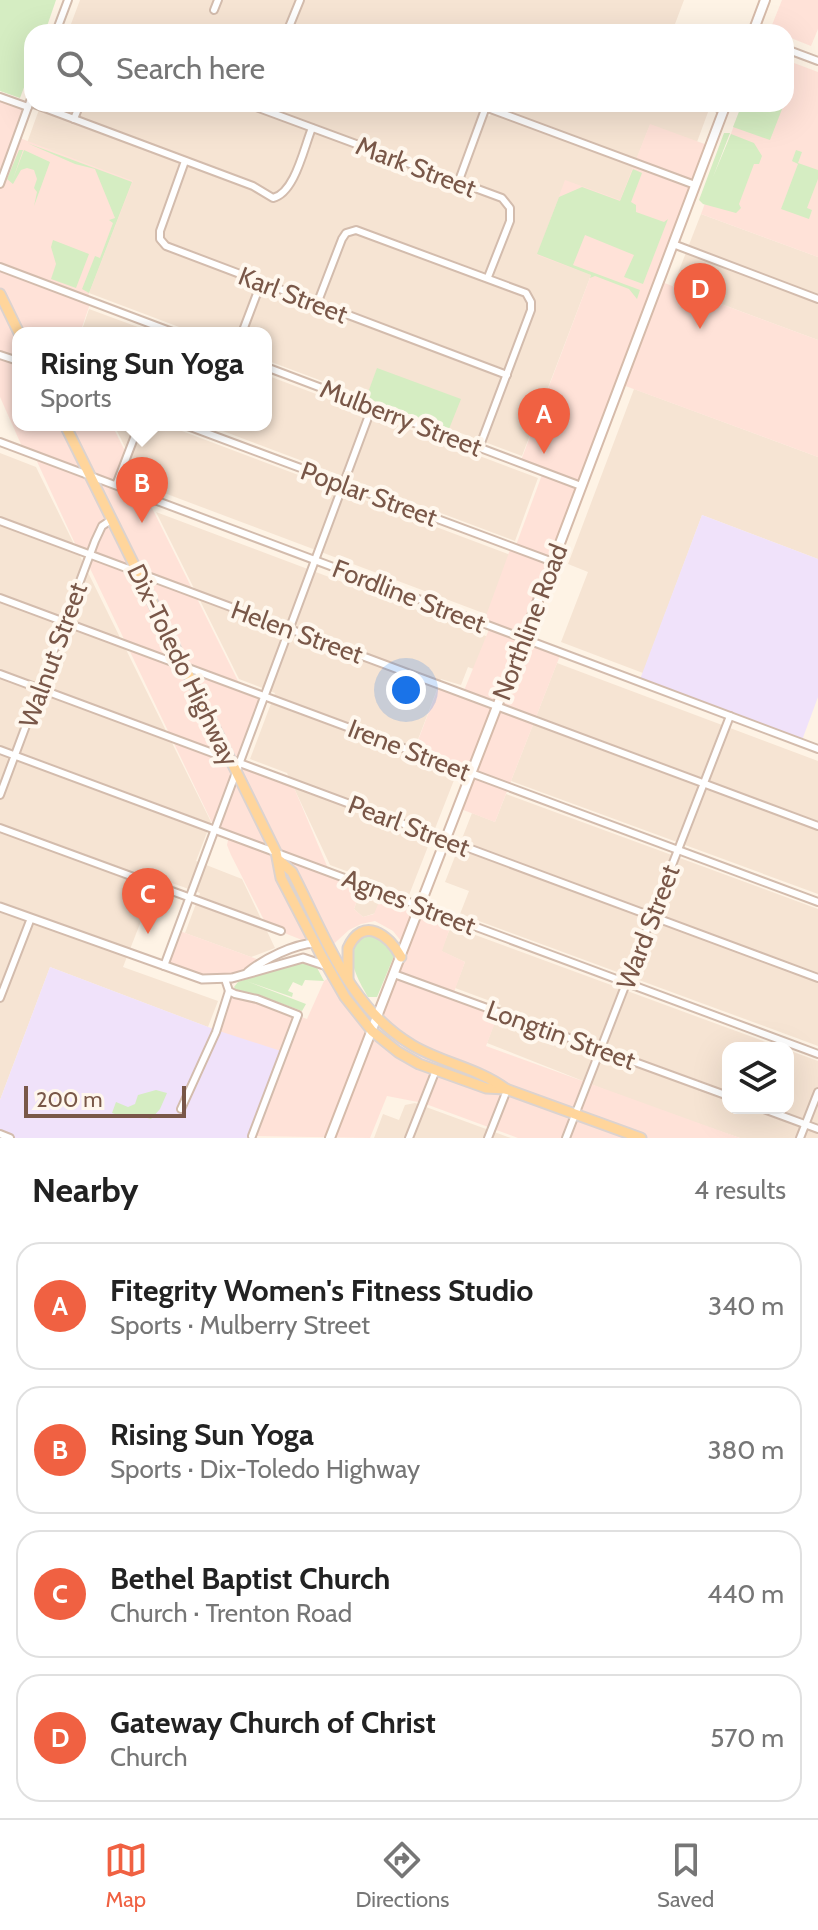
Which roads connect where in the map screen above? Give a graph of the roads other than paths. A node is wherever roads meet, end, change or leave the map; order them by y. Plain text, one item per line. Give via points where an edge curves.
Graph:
1 (68, 0) edge
2 (218, 0) edge
3 (300, 0) edge
4 (765, 0) edge
5 (214, 10) dead end
6 (59, 24) edge
7 (290, 24) edge
8 (756, 24) edge
9 (794, 52) edge
10 (818, 61) edge
11 (0, 97) edge
12 (24, 102) edge
13 (28, 112) edge
14 (55, 112) edge
15 (77, 112) edge
16 (273, 112) edge
17 (480, 112) edge
18 (501, 112) edge
19 (723, 112) edge
20 (74, 119) junction
21 (312, 128) junction
22 (185, 161) junction
23 (458, 183) junction
24 (0, 184) edge
25 (695, 185) junction
26 (673, 244) junction
27 (0, 267) edge
28 (488, 277) junction
29 (261, 283) junction
30 (0, 294) edge
31 (818, 299) edge
32 (317, 304) junction
33 (16, 327) edge
34 (157, 327) edge
35 (244, 327) edge
36 (272, 369) edge
37 (507, 375) junction
38 (372, 407) junction
39 (68, 431) edge
40 (137, 431) edge
41 (201, 431) edge
42 (0, 442) edge
43 (479, 448) junction
44 (89, 475) junction
45 (116, 485) junction
46 (344, 485) junction
47 (581, 486) junction
48 (111, 520) junction
49 (0, 521) edge
50 (90, 555) junction
51 (316, 561) junction
52 (553, 562) junction
53 (137, 572) junction
54 (0, 598) edge
55 (65, 622) junction
56 (290, 630) junction
57 (523, 639) junction
58 (183, 666) junction
59 (0, 674) edge
60 (40, 689) junction
61 (265, 696) junction
62 (497, 707) junction
63 (730, 716) junction
64 (818, 749) edge
65 (0, 750) edge
66 (15, 756) junction
67 (235, 765) junction
68 (471, 773) junction
69 (704, 784) junction
70 (0, 795) edge
71 (818, 826) edge
72 (0, 828) edge
73 (215, 829) junction
74 (446, 840) junction
75 (679, 850) junction
76 (278, 857) junction
77 (190, 897) junction
78 (818, 902) edge
79 (420, 906) junction
80 (0, 907) edge
81 (652, 917) junction
82 (31, 918) junction
83 (281, 931) dead end
84 (315, 943) junction
85 (401, 957) junction
86 (164, 966) junction
87 (327, 966) junction
88 (341, 971) junction
89 (247, 973) junction
90 (394, 974) junction
91 (818, 978) edge
92 (225, 979) junction
93 (348, 983) junction
94 (626, 983) junction
95 (229, 991) junction
96 (0, 998) edge
97 (376, 1019) junction
98 (372, 1031) junction
99 (601, 1049) junction
100 (818, 1054) edge
101 (436, 1070) junction
102 (506, 1090) junction
103 (818, 1092) edge
104 (722, 1094) edge
105 (181, 1109) dead end
106 (575, 1114) junction
107 (778, 1114) edge
108 (805, 1124) junction
109 (818, 1129) edge
110 (0, 1134) edge
111 (252, 1136) dead end
112 (10, 1138) edge
113 (330, 1138) edge
114 (409, 1138) edge
115 (488, 1138) edge
116 (566, 1138) edge
117 (641, 1138) edge
118 (800, 1138) edge

1 - 6 street
2 - 5 street
3 - 7 street
4 - 8 main road
9 - 10 street
11 - 12 street
13 - 24 street
14 - 20 street
15 - 20 street
16 - 21 street, Mark Street
17 - 23 street
18 - 25 street
19 - 25 main road, Northline Road
20 - 22 street
21 - 22 street via 289,188 278,197
21 - 23 street, Mark Street
22 - 29 street, Karl Street via 160,231 162,241
23 - 28 street, Mark Street via 502,198 510,208
25 - 26 main road, Northline Road
26 - 31 street
26 - 47 main road, Northline Road
27 - 34 street
28 - 32 street via 356,230 342,239
28 - 37 street via 524,291 531,302
29 - 32 street, Karl Street
29 - 35 street
30 - 33 main road
32 - 37 street, Karl Street
36 - 38 street, Mulberry Street
37 - 43 street
38 - 43 street, Mulberry Street
38 - 46 street
39 - 44 main road, Dix-Toledo Highway
40 - 45 street
41 - 46 street, Poplar Street
42 - 44 street, Fordline Street
43 - 47 street, Mulberry Street
44 - 45 street, Fordline Street
44 - 48 main road, Dix-Toledo Highway
45 - 51 street, Fordline Street
46 - 51 street
46 - 52 street, Poplar Street
47 - 52 main road, Northline Road
48 - 50 street, Walnut Street via 102,526
48 - 53 main road, Dix-Toledo Highway
49 - 50 street, Helen Street
50 - 53 street, Helen Street
50 - 55 street, Walnut Street
51 - 56 street
51 - 57 street, Fordline Street
52 - 57 main road, Northline Road
53 - 56 street, Helen Street
53 - 58 main road, Dix-Toledo Highway
54 - 55 street, Irene Street
55 - 58 street, Irene Street
55 - 60 street, Walnut Street
56 - 61 street
56 - 62 street, Helen Street
57 - 62 main road, Northline Road
57 - 63 street, Fordline Street
58 - 61 street, Irene Street
58 - 67 main road, Dix-Toledo Highway
59 - 60 street, Pearl Street
60 - 66 street, Walnut Street
60 - 67 street, Pearl Street
61 - 67 street
61 - 68 street, Irene Street
62 - 68 main road, Northline Road
62 - 69 street, Helen Street
63 - 64 street, Fordline Street
63 - 69 street, Ward Street
65 - 66 street, Agnes Street
66 - 70 street, Walnut Street
66 - 73 street, Agnes Street
67 - 73 street
67 - 74 street, Pearl Street
67 - 76 main road, Dix-Toledo Highway
68 - 74 main road, Northline Road
68 - 75 street, Irene Street
69 - 71 street, Helen Street
69 - 75 street, Ward Street
72 - 77 street
73 - 76 street, Agnes Street
73 - 77 street
74 - 79 main road, Northline Road
74 - 81 street, Pearl Street
75 - 78 street, Irene Street
75 - 81 street, Ward Street
76 - 79 street, Agnes Street
76 - 84 main road, Dix-Toledo Highway via 281,878
76 - 88 main road, Dix-Toledo Highway via 292,872
77 - 83 street
77 - 86 street
79 - 85 main road, Northline Road
79 - 94 street, Agnes Street
80 - 82 street
81 - 91 street, Pearl Street
81 - 94 street, Ward Street
82 - 86 street
82 - 96 street
84 - 87 main road, Dix-Toledo Highway
84 - 88 main road via 327,950
84 - 89 street
85 - 90 main road, Northline Road
85 - 93 main road via 383,934 360,934 348,948
86 - 92 street via 202,979
87 - 89 street via 303,958
87 - 98 main road, Dix-Toledo Highway
88 - 93 main road, Dix-Toledo Highway
89 - 92 street
90 - 97 main road, Northline Road
90 - 99 street, Longtin Street
92 - 95 street
93 - 97 main road, Dix-Toledo Highway
94 - 99 street, Ward Street
94 - 100 street, Agnes Street
95 - 105 street
95 - 111 street via 298,1015
97 - 98 main road, Northline Road
97 - 102 main road, Dix-Toledo Highway via 427,1053 491,1078
98 - 101 main road, Dix-Toledo Highway via 398,1052
98 - 113 main road, Northline Road
99 - 104 street, Longtin Street
99 - 106 street, Ward Street
101 - 102 main road, Dix-Toledo Highway
101 - 114 street
102 - 106 main road, Dix-Toledo Highway
102 - 115 street
103 - 108 street
106 - 116 street, Ward Street
106 - 117 main road, Dix-Toledo Highway
107 - 108 street
108 - 109 street
108 - 118 street
110 - 112 street

